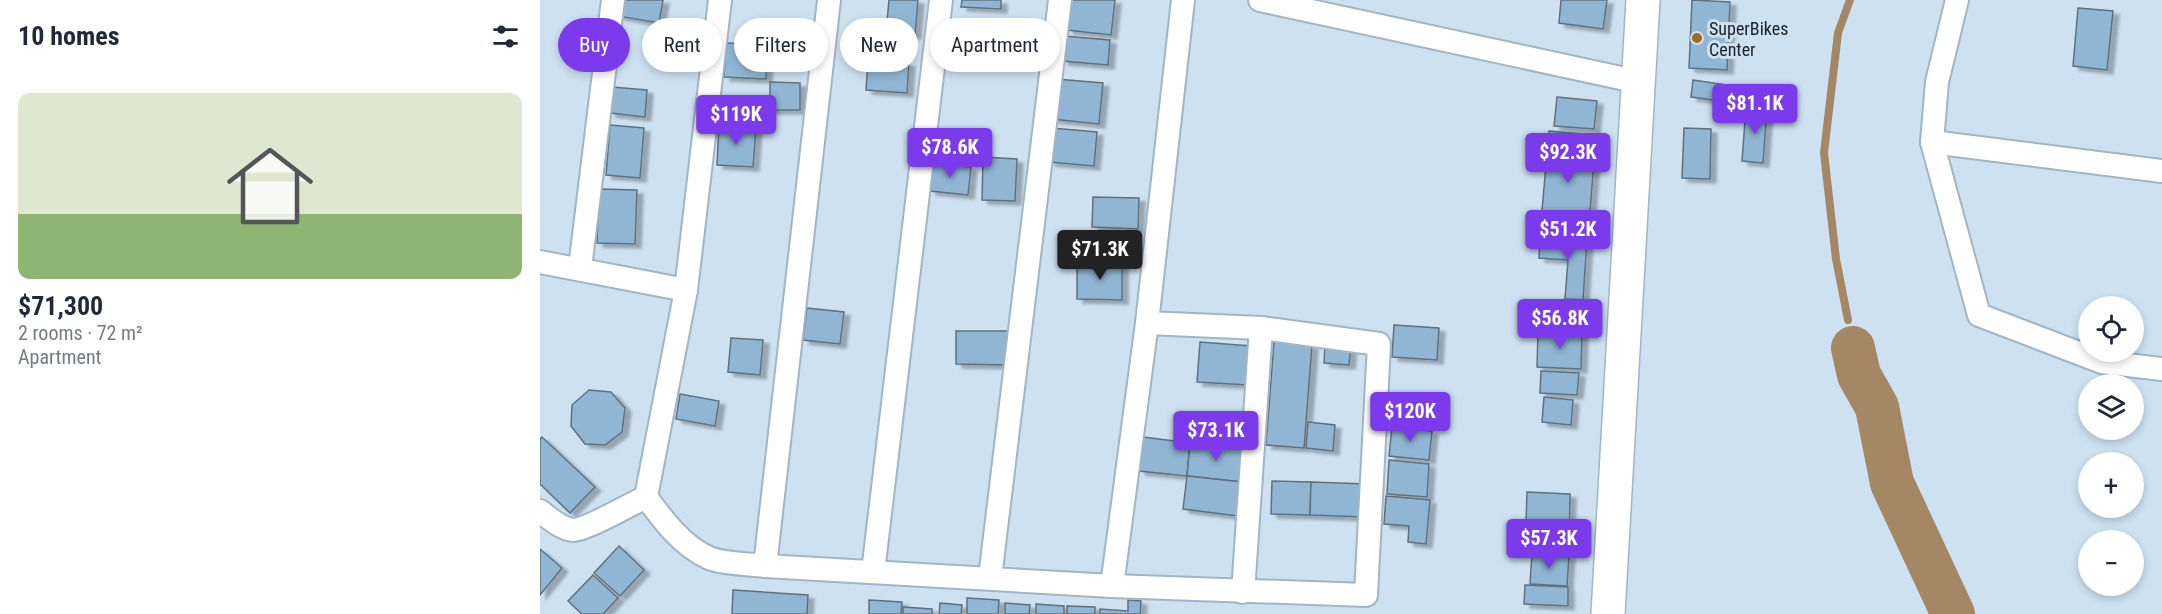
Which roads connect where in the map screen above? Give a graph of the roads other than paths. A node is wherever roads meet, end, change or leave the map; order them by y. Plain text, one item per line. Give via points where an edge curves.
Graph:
1 (613, 0) edge
2 (720, 0) edge
3 (829, 0) edge
4 (941, 0) edge
5 (1060, 0) edge
6 (1183, 0) edge
7 (1260, 0) edge
8 (1643, 0) edge
9 (1957, 0) edge
10 (1639, 82) junction
11 (1932, 141) junction
12 (2162, 171) edge
13 (540, 262) edge
14 (580, 268) junction
15 (686, 290) junction
16 (1147, 323) junction
17 (1262, 328) junction
18 (2162, 369) edge
19 (646, 497) junction
20 (540, 512) edge
21 (765, 566) junction
22 (873, 572) junction
23 (990, 578) junction
24 (1112, 586) junction
25 (1243, 592) junction
26 (1608, 614) edge

1 - 14 street
2 - 15 street
3 - 21 street
4 - 22 street
5 - 23 street
6 - 16 street
7 - 10 street
8 - 10 highway
9 - 11 street via 1937,82
10 - 26 highway
11 - 12 street
11 - 18 street via 1979,315 2102,362
13 - 14 street
14 - 15 street
15 - 19 street
16 - 17 street
16 - 24 street
17 - 25 street
17 - 25 street via 1379,344 1366,595
19 - 20 street via 573,530
19 - 21 street via 686,543 711,558
21 - 22 street
22 - 23 street
23 - 24 street
24 - 25 street

